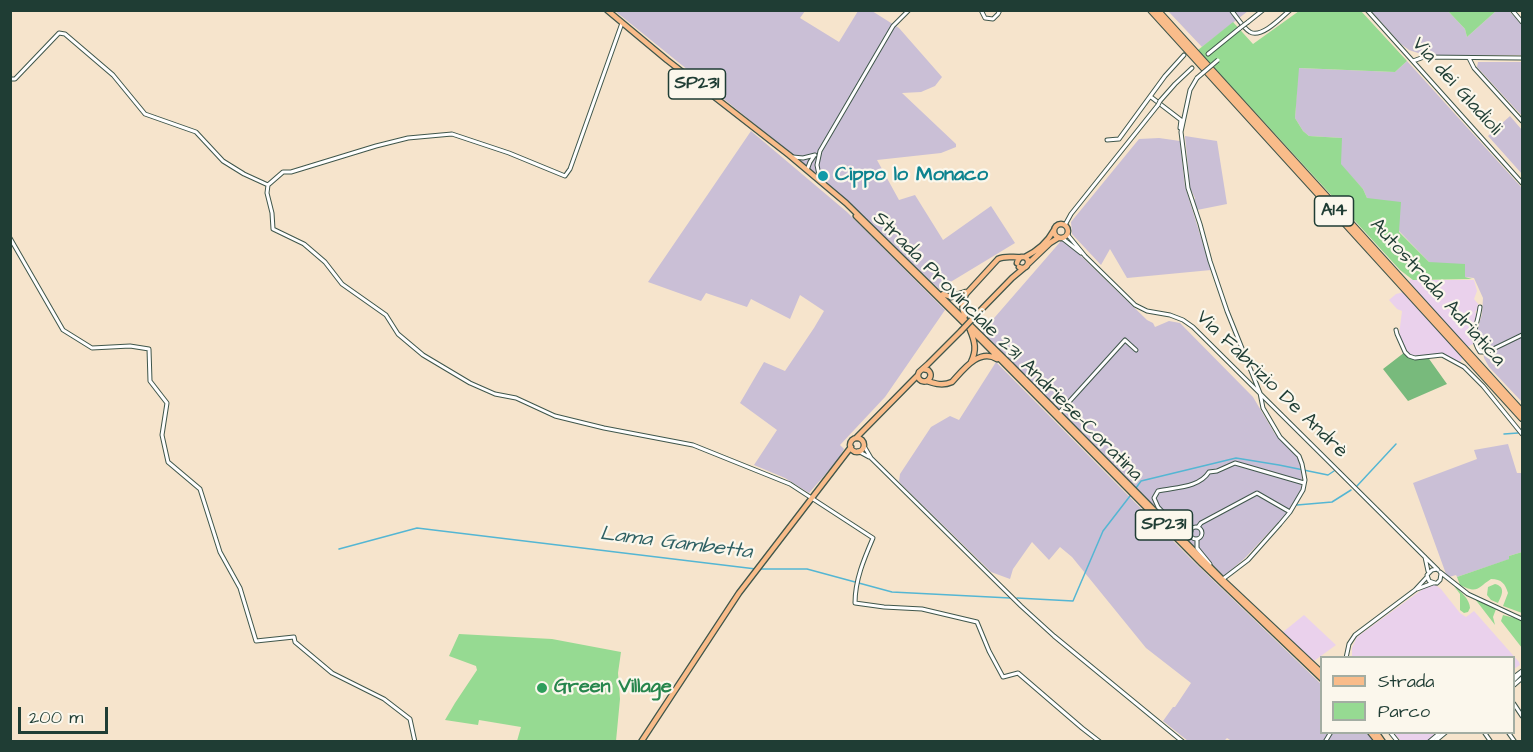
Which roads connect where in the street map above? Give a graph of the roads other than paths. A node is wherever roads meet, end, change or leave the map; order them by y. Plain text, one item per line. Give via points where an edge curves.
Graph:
1 (607, 10) edge
2 (909, 10) edge
3 (981, 10) edge
4 (1000, 10) edge
5 (1151, 10) edge
6 (1157, 10) edge
7 (1232, 10) edge
8 (1263, 10) edge
9 (1290, 10) edge
10 (1367, 10) edge
11 (1512, 10) edge
12 (1522, 22) edge
13 (622, 23) junction
14 (1208, 54) dead end
15 (1184, 56) dead end
16 (1469, 58) junction
17 (1522, 58) edge
18 (1218, 60) dead end
19 (1413, 61) junction
20 (1192, 68) dead end
21 (10, 79) edge
22 (1151, 97) junction
23 (1522, 121) edge
24 (1181, 132) junction
25 (1107, 140) dead end
26 (820, 151) junction
27 (789, 155) junction
28 (815, 156) junction
29 (817, 162) junction
30 (807, 170) junction
31 (820, 182) junction
32 (1522, 183) edge
33 (268, 185) junction
34 (826, 187) junction
35 (1065, 225) junction
36 (1054, 230) junction
37 (1068, 234) junction
38 (10, 238) edge
39 (1060, 238) junction
40 (1085, 256) junction
41 (1008, 257) junction
42 (1023, 257) junction
43 (1022, 266) junction
44 (934, 288) junction
45 (968, 290) junction
46 (1480, 307) dead end
47 (971, 328) junction
48 (1396, 330) dead end
49 (1522, 335) edge
50 (1136, 350) dead end
51 (936, 357) junction
52 (970, 363) junction
53 (1009, 368) junction
54 (923, 369) junction
55 (918, 375) junction
56 (927, 378) junction
57 (906, 387) junction
58 (1260, 393) junction
59 (1522, 412) edge
60 (1059, 413) junction
61 (1522, 418) edge
62 (866, 428) junction
63 (1522, 434) edge
64 (856, 438) junction
65 (864, 444) junction
66 (851, 447) junction
67 (857, 451) junction
68 (843, 458) junction
69 (871, 458) junction
70 (1304, 483) junction
71 (811, 498) junction
72 (1290, 512) junction
73 (1166, 522) junction
74 (1198, 527) junction
75 (1191, 530) junction
76 (1197, 538) junction
77 (1424, 556) junction
78 (1212, 568) junction
79 (1439, 571) junction
80 (1427, 575) junction
81 (1223, 580) junction
82 (1436, 583) junction
83 (1453, 583) junction
84 (1415, 590) junction
85 (1522, 617) edge
86 (1347, 656) edge
87 (1320, 671) edge
88 (1320, 677) edge
89 (415, 741) edge
90 (641, 741) edge
91 (1100, 741) edge
92 (1183, 741) edge

1 - 13 main road, Strada Provinciale 231 Andriese-Coratina / SP231
2 - 26 street via 893,26
3 - 4 street via 986,18 993,19
5 - 61 highway, Autostrada Adriatica / A14
6 - 59 highway, Autostrada Adriatica / A14
7 - 9 street via 1255,34
8 - 14 street, bridge
10 - 19 street, Via dei Gladioli
11 - 12 street
13 - 27 main road, Strada Provinciale 231 Andriese-Coratina / SP231
13 - 33 street via 565,176 452,134 376,146 283,172
15 - 22 street
16 - 17 street
16 - 19 street via 1424,57
16 - 23 street
18 - 24 street, bridge via 1197,78 1190,90
19 - 32 street, Via dei Gladioli
20 - 35 street via 1159,103
21 - 33 street via 15,79 58,33 65,34 112,75 145,114 196,132 223,161
22 - 24 street via 1181,120
22 - 25 street via 1119,139
24 - 58 street via 1188,188 1210,261
26 - 28 street
26 - 29 street
27 - 28 street
27 - 30 main road, Strada Provinciale 231 Andriese-Coratina / SP231
28 - 30 street
29 - 30 street
29 - 31 street
30 - 31 main road, Strada Provinciale 231 Andriese-Coratina / SP231
31 - 34 main road, Strada Provinciale 231 Andriese-Coratina / SP231
33 - 71 street via 273,229 304,244 342,284 386,315 398,334 423,355 470,383 555,416 693,445 790,484
34 - 44 main road, Strada Provinciale 231 Andriese-Coratina / SP231
34 - 47 main road, Strada Provinciale 231 Andriese-Coratina / SP231
35 - 36 main road
35 - 37 main road
36 - 39 main road
36 - 42 main road via 1035,252
37 - 39 main road
37 - 40 street
38 - 89 street via 63,330 92,348 149,349 150,381 167,403 162,435 168,462 200,489 220,552 240,588 256,640 294,637 332,673 384,699 410,719
39 - 40 street
39 - 43 main road
40 - 58 street, Via Fabrizio De Andrè via 1135,305 1177,317 1192,327
41 - 42 main road
41 - 43 main road
41 - 45 main road via 999,259
42 - 43 main road via 1019,258
42 - 43 main road via 1028,260
43 - 51 main road, bridge
44 - 45 main road via 951,297
44 - 47 main road, Strada Provinciale 231 Andriese-Coratina / SP231
45 - 47 main road via 962,306
46 - 49 street via 1474,333 1480,352
47 - 52 main road via 975,354
47 - 53 main road, Strada Provinciale 231 Andriese-Coratina / SP231
47 - 60 main road, Strada Provinciale 231 Andriese-Coratina / SP231
48 - 63 street via 1409,356 1442,355 1464,367
50 - 60 street via 1125,340
51 - 54 main road
51 - 56 main road
52 - 53 main road via 989,355
52 - 56 main road via 946,384
53 - 88 main road, Strada Provinciale 231 Andriese-Coratina / SP231
54 - 55 main road
54 - 56 main road via 927,369
55 - 56 main road via 920,380
55 - 57 main road
56 - 57 main road
57 - 62 main road
58 - 70 street via 1271,423 1299,456
58 - 77 street, Via Fabrizio De Andrè
60 - 73 main road, Strada Provinciale 231 Andriese-Coratina / SP231
62 - 64 main road
62 - 65 main road
64 - 65 main road
64 - 66 main road
65 - 67 main road
65 - 69 street
66 - 67 main road
66 - 68 main road
67 - 68 main road
67 - 69 street
68 - 71 main road
69 - 92 street via 1054,636
70 - 72 street
70 - 75 street via 1235,463 1209,472 1196,483 1158,491 1154,498 1163,512 1178,528
71 - 90 main road via 739,593
71 - 91 street via 873,538 855,590 855,603 922,609 977,622 1003,677 1018,673
72 - 74 street via 1257,493
72 - 81 street via 1248,560
73 - 75 street via 1181,532
73 - 78 main road, Strada Provinciale 231 Andriese-Coratina / SP231
74 - 75 street
74 - 76 street via 1202,532
75 - 76 street via 1192,537
76 - 78 street via 1197,548
77 - 79 street, Via Fabrizio De Andrè
77 - 80 street
78 - 81 main road, Strada Provinciale 231 Andriese-Coratina / SP231
79 - 80 street via 1432,570
79 - 82 street via 1441,577
79 - 83 street, Via Fabrizio De Andrè
80 - 82 street via 1429,581
80 - 84 street
81 - 87 main road, Strada Provinciale 231 Andriese-Coratina / SP231
82 - 83 street
82 - 84 street
83 - 85 street, Via Fabrizio De Andrè via 1468,594
84 - 86 street via 1357,633 1350,641

